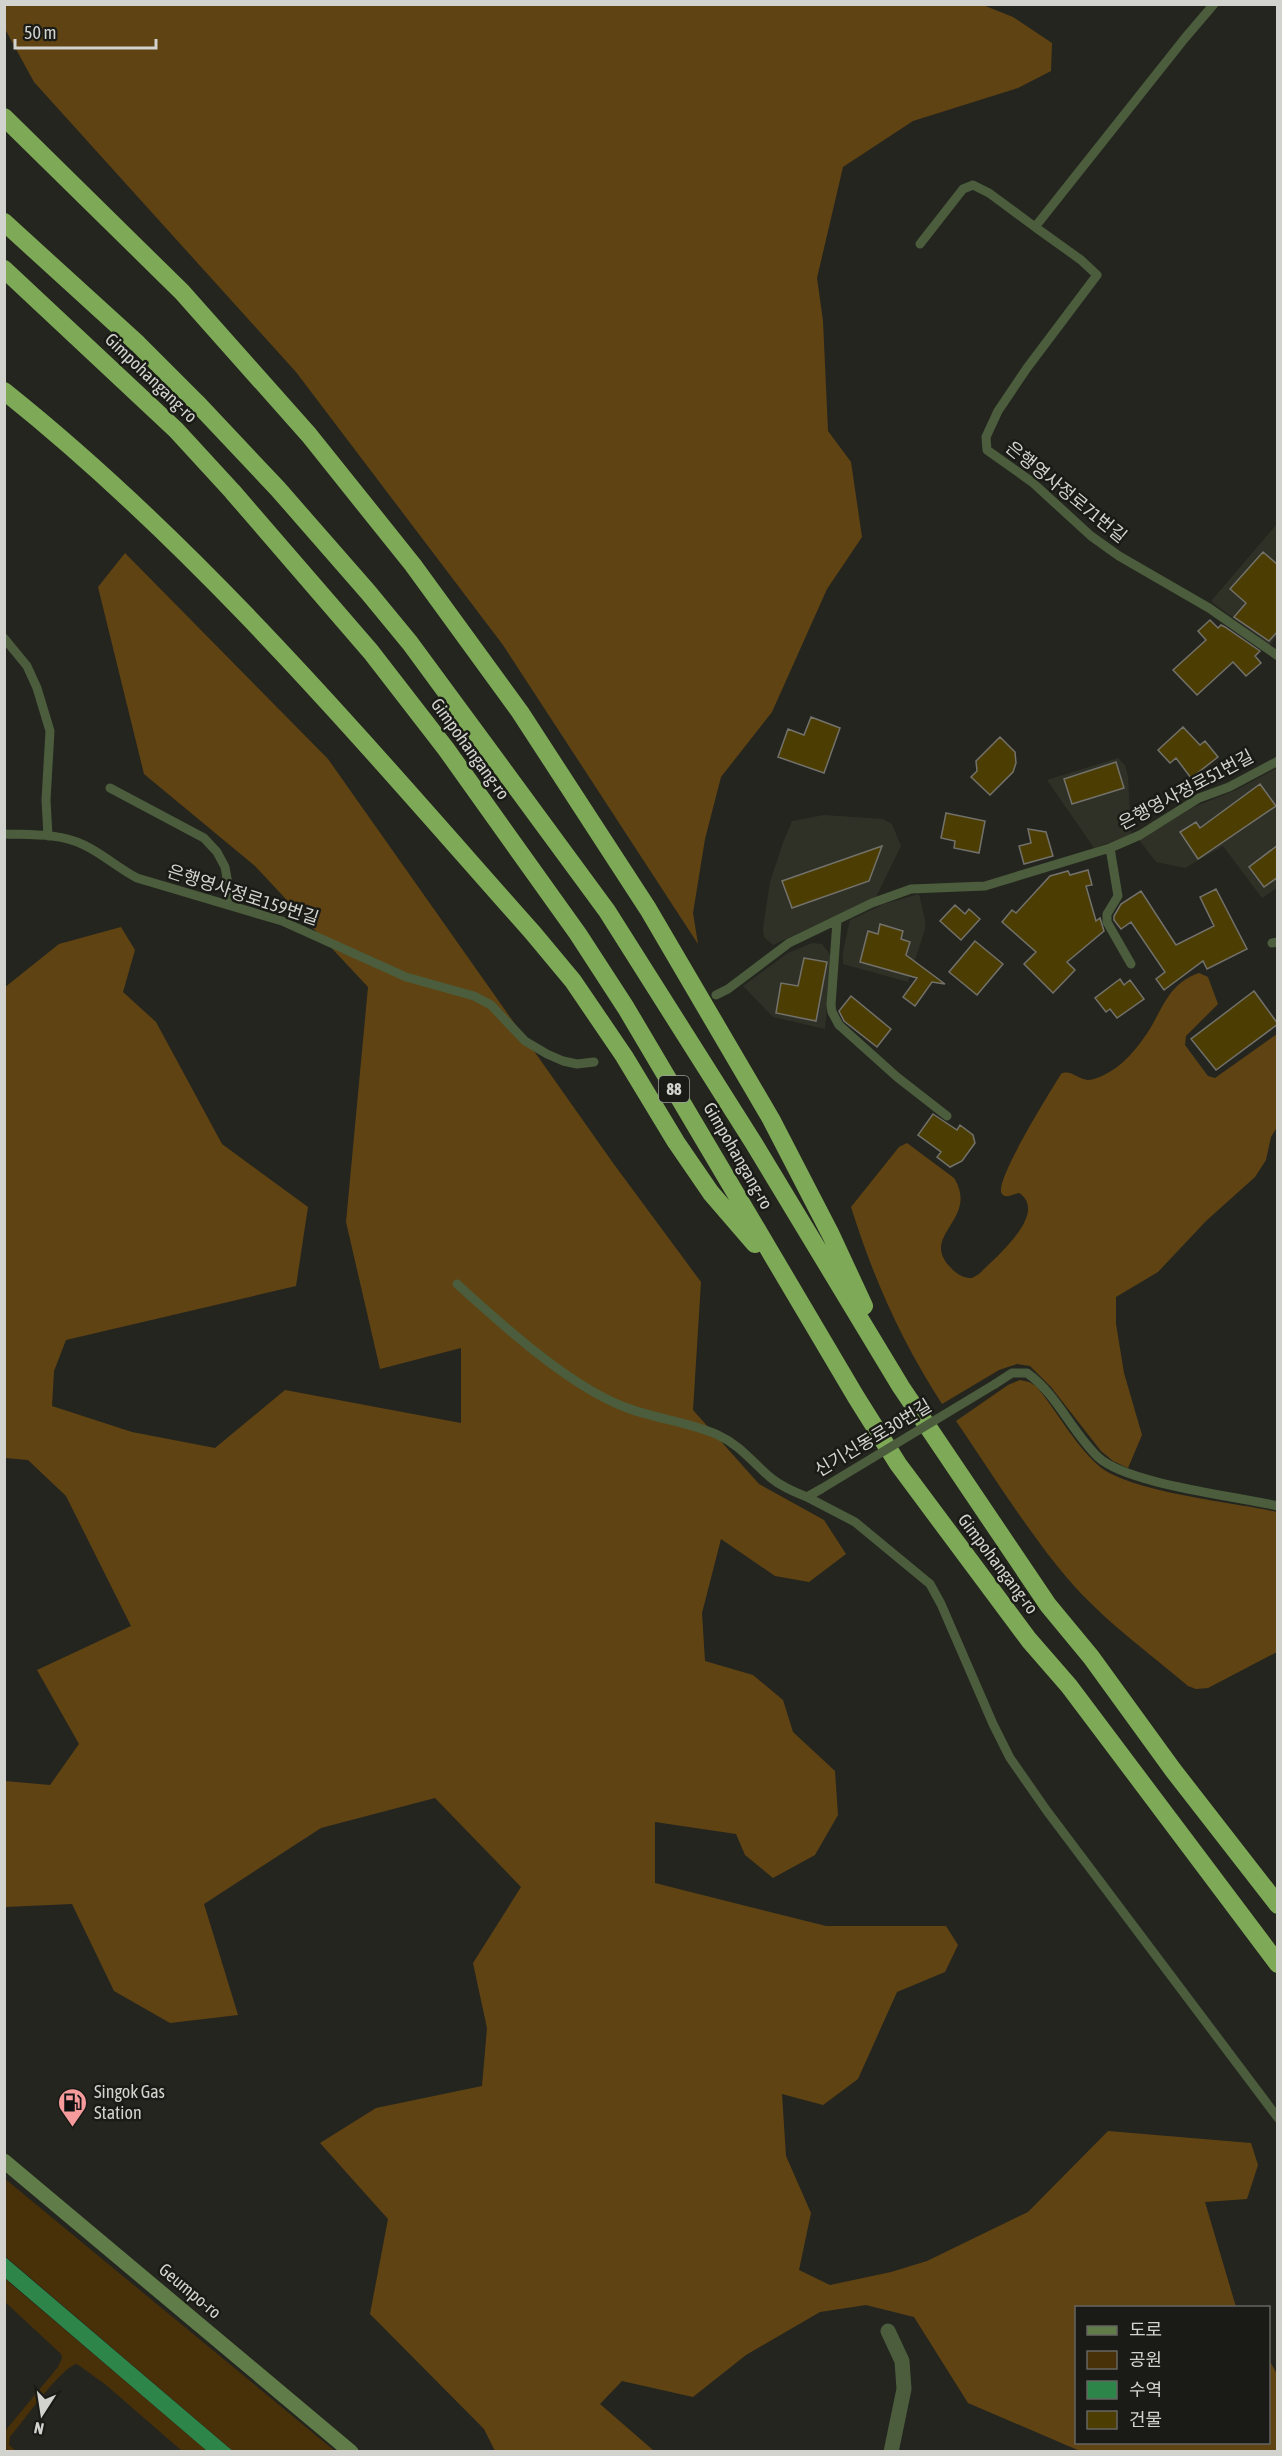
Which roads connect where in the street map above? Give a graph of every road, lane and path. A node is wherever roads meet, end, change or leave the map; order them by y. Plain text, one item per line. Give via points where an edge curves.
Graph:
1 (1214, 4) edge
2 (4, 117) edge
3 (4, 222) edge
4 (1035, 227) junction
5 (920, 244) dead end
6 (4, 269) edge
7 (4, 391) edge
8 (4, 638) edge
9 (1278, 656) edge
10 (1278, 761) edge
11 (110, 788) dead end
12 (4, 834) edge
13 (48, 836) junction
14 (1110, 848) junction
15 (228, 905) junction
16 (837, 921) junction
17 (1131, 964) dead end
18 (716, 995) dead end
19 (594, 1062) dead end
20 (947, 1116) dead end
21 (786, 1280) junction
22 (457, 1284) dead end
23 (901, 1387) junction
24 (807, 1497) junction
25 (1278, 1506) edge
26 (1278, 1905) edge
27 (1278, 1964) edge
28 (1278, 2118) edge
29 (4, 2161) edge
30 (888, 2331) dead end
31 (351, 2451) edge
32 (891, 2451) edge

1 - 4 lane
2 - 23 highway via 182,292 309,435 413,565 520,712 648,909 771,1119 831,1235
3 - 23 highway, Gimpohangang-ro / 88 via 196,402 278,489 410,643 607,911
4 - 5 lane, 은행영사정로71번길 via 973,185 963,189
4 - 9 lane, 은행영사정로71번길 via 1082,260 1096,275 998,411 986,437 987,450 1032,482 1119,556 1209,608
6 - 21 highway, Gimpohangang-ro / 88 via 176,430 308,577 446,749 626,1008
7 - 21 highway via 139,509 222,589 518,916 573,981 711,1193
8 - 13 lane via 27,666 38,688 50,731
10 - 14 lane, 은행영사정로51번길 via 1199,798 1140,835
11 - 15 lane via 204,838 225,867
12 - 13 lane, 은행영사정로159번길
13 - 15 lane, 은행영사정로159번길 via 84,845 137,878
14 - 16 lane, 은행영사정로51번길 via 986,886 927,887 896,893
14 - 17 lane, 은행영사정로51번길 via 1118,892 1107,922
15 - 19 lane, 은행영사정로159번길 via 282,921 406,976 474,996 491,1005 525,1041 547,1054 577,1064
16 - 18 lane, 은행영사정로51번길 via 789,943
16 - 20 lane via 831,1005 834,1018 889,1070
21 - 27 highway, Gimpohangang-ro / 88 via 898,1464
22 - 24 lane, 신기신동로30번길 via 500,1323 602,1397 639,1413 719,1435 735,1444 770,1478
23 - 26 highway, Gimpohangang-ro / 88 via 1048,1605
24 - 25 lane, 신기신동로30번길, bridge via 1012,1373 1027,1373 1044,1387 1097,1456 1119,1471
24 - 28 lane via 855,1522 930,1584 1011,1758 1053,1820
29 - 31 main road, Geumpo-ro
30 - 32 street via 902,2361 904,2389

